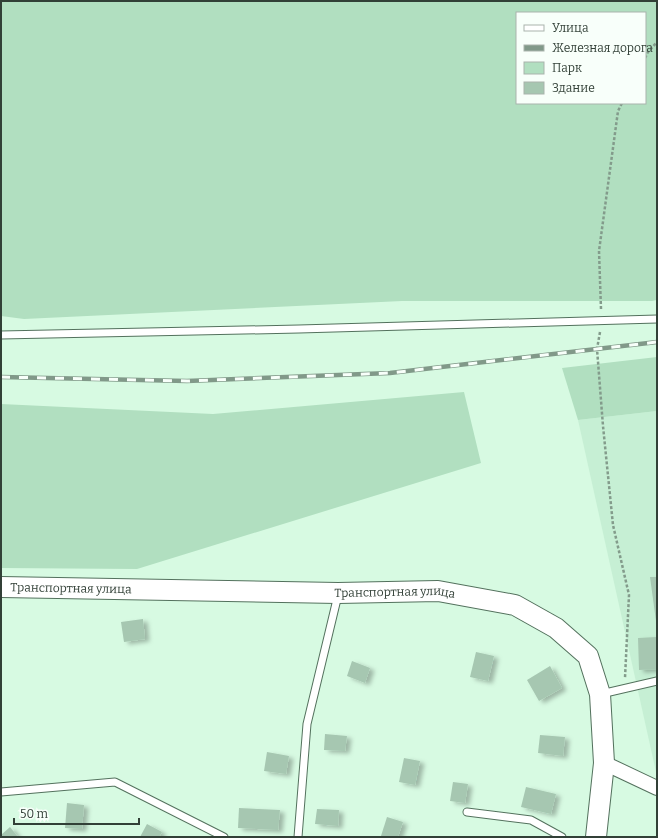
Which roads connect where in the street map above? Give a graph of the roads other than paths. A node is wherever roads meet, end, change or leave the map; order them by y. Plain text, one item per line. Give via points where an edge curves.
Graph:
1 (657, 319) edge
2 (1, 335) edge
3 (1, 586) edge
4 (338, 593) junction
5 (657, 681) edge
6 (600, 694) junction
7 (604, 763) junction
8 (657, 788) edge
9 (1, 792) edge
10 (467, 812) dead end
11 (224, 837) edge
12 (298, 837) edge
13 (562, 837) edge
14 (596, 837) edge

1 - 2 lane
3 - 4 main road, Транспортная улица
4 - 6 main road, Транспортная улица via 438,591 515,605 556,628 588,656
4 - 12 lane via 307,724
5 - 6 lane
6 - 7 main road, Транспортная улица
7 - 8 street
7 - 14 main road, Транспортная улица
9 - 11 lane via 116,782
10 - 13 lane via 531,820

